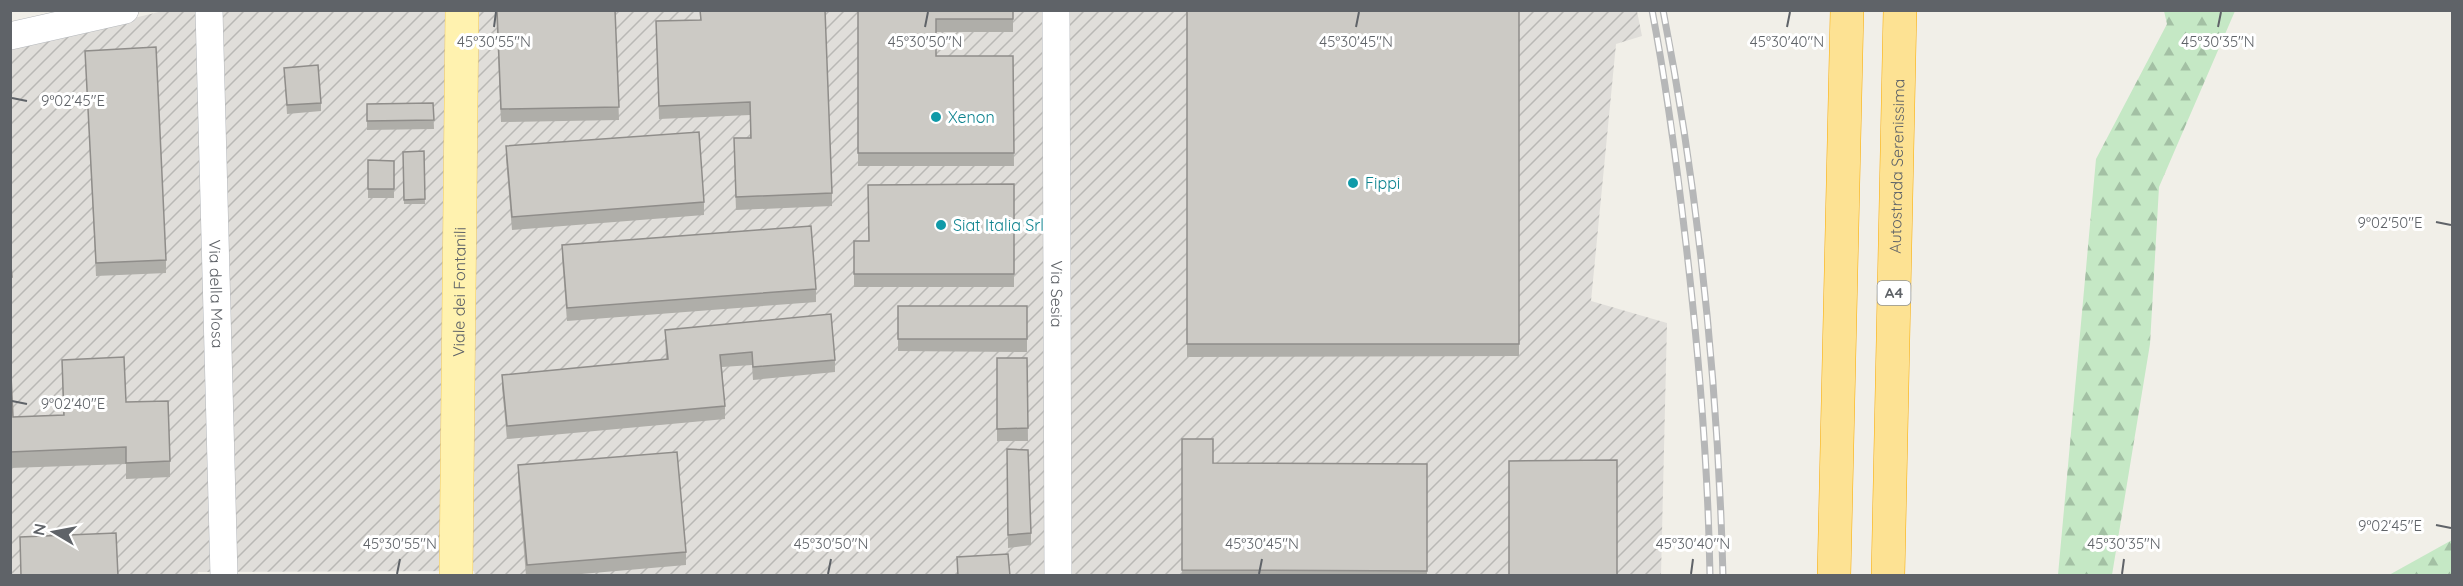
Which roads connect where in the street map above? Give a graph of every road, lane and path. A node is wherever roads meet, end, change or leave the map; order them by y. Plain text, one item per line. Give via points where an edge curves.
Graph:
1 (125, 10) edge
2 (209, 10) edge
3 (462, 10) edge
4 (1056, 10) edge
5 (1847, 10) edge
6 (1900, 10) edge
7 (10, 36) edge
8 (224, 576) edge
9 (456, 576) edge
10 (1058, 576) edge
11 (1834, 576) edge
12 (1888, 576) edge

1 - 7 street
2 - 8 street, Via della Mosa
3 - 9 main road, Viale dei Fontanili
4 - 10 street, Via Sesia
5 - 11 highway
6 - 12 highway, Autostrada Serenissima / A4

